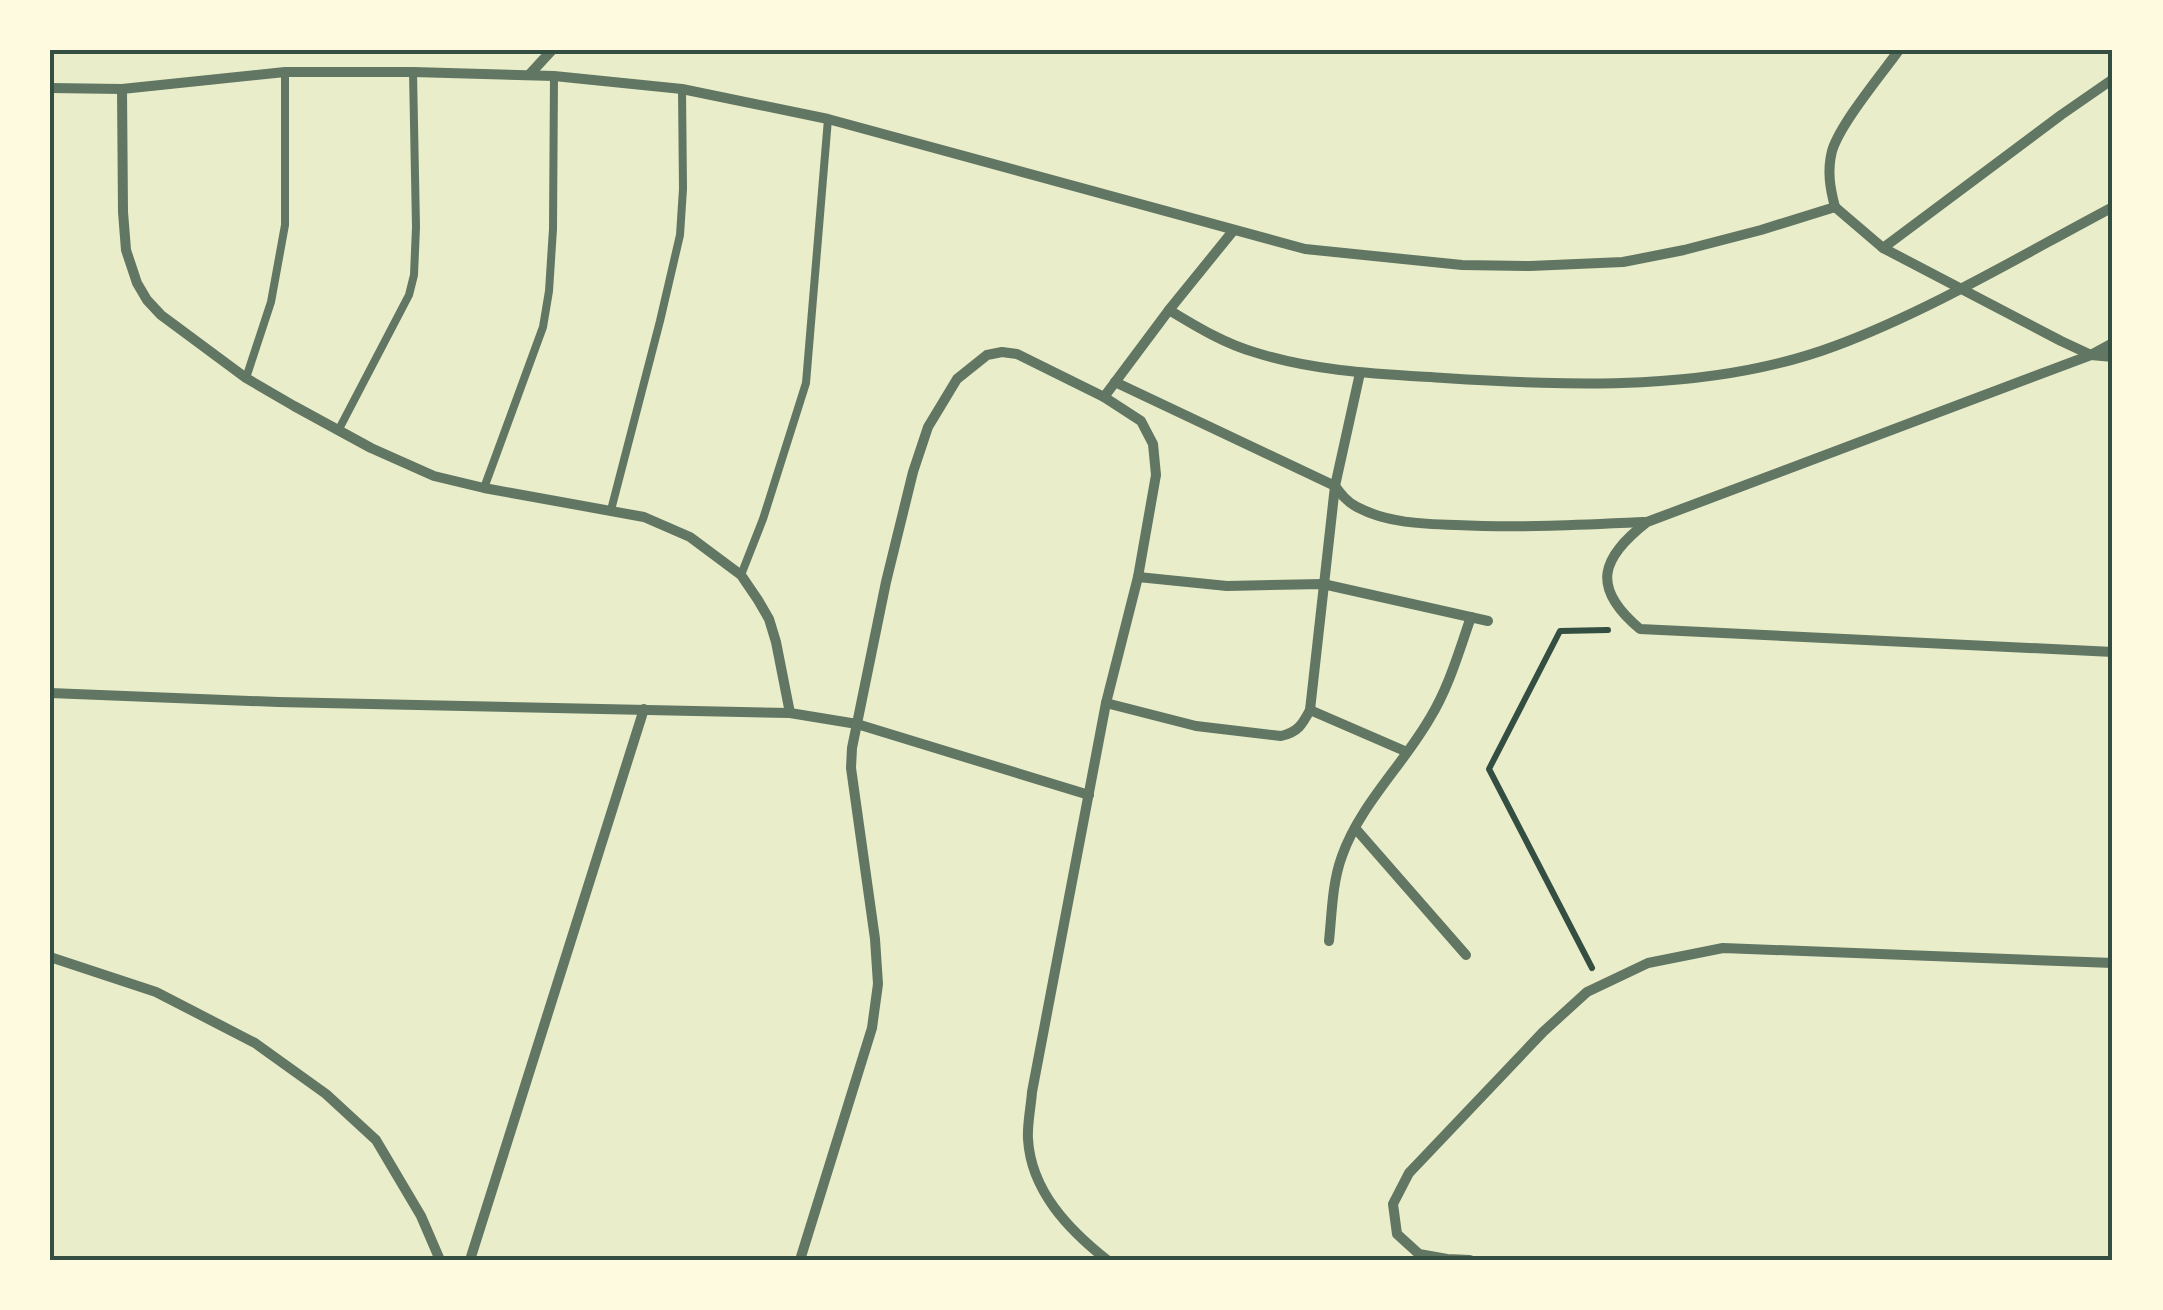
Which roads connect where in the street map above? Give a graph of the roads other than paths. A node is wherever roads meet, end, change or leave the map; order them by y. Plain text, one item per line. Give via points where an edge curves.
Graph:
1 (552, 50) edge
2 (1899, 50) edge
3 (285, 72) junction
4 (414, 72) junction
5 (529, 75) junction
6 (554, 76) junction
7 (2113, 78) edge
8 (50, 88) edge
9 (682, 89) junction
10 (122, 90) junction
11 (828, 119) junction
12 (1835, 207) junction
13 (2113, 207) edge
14 (1233, 231) junction
15 (1883, 248) junction
16 (1960, 288) junction
17 (1169, 310) junction
18 (2113, 343) edge
19 (2092, 356) junction
20 (2113, 356) edge
21 (1360, 373) junction
22 (246, 378) junction
23 (1115, 382) junction
24 (1104, 397) junction
25 (338, 431) junction
26 (1334, 486) junction
27 (484, 488) junction
28 (611, 510) junction
29 (1647, 522) junction
30 (741, 576) junction
31 (1138, 576) junction
32 (1322, 584) junction
33 (1472, 617) junction
34 (1488, 621) dead end
35 (2113, 652) edge
36 (50, 693) edge
37 (1106, 703) junction
38 (644, 709) junction
39 (1310, 710) junction
40 (790, 713) junction
41 (857, 724) junction
42 (1408, 752) junction
43 (1089, 795) junction
44 (1355, 828) junction
45 (1328, 941) dead end
46 (1466, 955) dead end
47 (50, 956) edge
48 (2113, 964) edge
49 (440, 1260) edge
50 (470, 1260) edge
51 (800, 1260) edge
52 (1107, 1260) edge
53 (1470, 1260) edge

1 - 5 street
2 - 12 street via 1832,150 1828,180
3 - 4 street
3 - 10 street
3 - 22 lane via 285,224 271,302
4 - 5 street
4 - 25 lane via 410,295
5 - 6 street
6 - 9 street
6 - 27 lane via 553,230 543,327
7 - 15 street
8 - 10 street
9 - 11 street
9 - 28 lane via 680,236
10 - 22 street via 123,212 137,283 161,315
11 - 14 street
11 - 30 lane via 806,383
12 - 14 street via 1684,250 1623,262 1548,265 1344,254
12 - 15 street
13 - 16 street
14 - 17 street
15 - 16 street
16 - 19 street
16 - 21 street via 1834,346 1702,376 1557,383
17 - 21 street via 1228,344
17 - 23 street
18 - 19 street
19 - 20 street
19 - 29 street
21 - 26 street
22 - 25 street
23 - 24 street
23 - 26 street
24 - 31 street via 1141,421 1153,444 1156,475
24 - 41 street via 1031,359 1002,352 987,355 958,379 928,427 913,472
25 - 27 street via 434,476
26 - 29 street via 1360,509 1430,524
26 - 32 street
27 - 28 street
28 - 30 street via 670,526
29 - 35 street via 1611,557 1608,582 1613,602 1640,629
30 - 40 street via 769,619
31 - 32 street via 1227,586
31 - 37 street
32 - 33 street
32 - 39 street
33 - 34 street
33 - 42 street via 1431,718
36 - 38 street
37 - 39 street via 1196,726 1281,736 1298,730
37 - 43 street
38 - 40 street
38 - 50 street
39 - 42 street
40 - 41 street
41 - 43 street
41 - 51 street via 851,768 878,984 872,1028
42 - 44 street
43 - 52 street via 1028,1140 1037,1180 1060,1218
44 - 45 street via 1334,886
44 - 46 street
47 - 49 street via 156,992 255,1043 326,1094 376,1140
48 - 53 street via 1724,948 1648,963 1588,992 1409,1173 1393,1204 1397,1234 1419,1254

